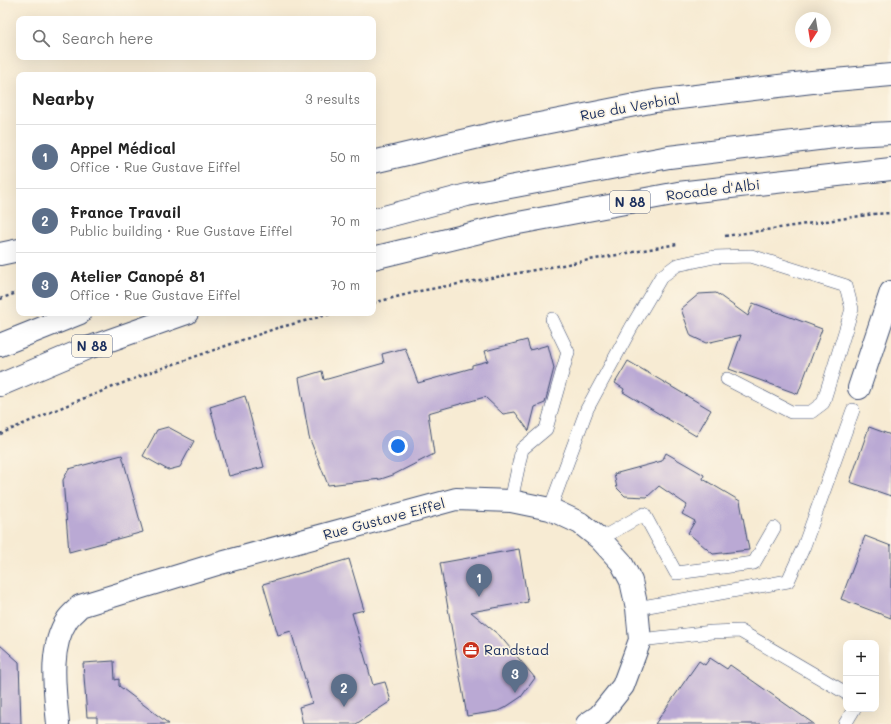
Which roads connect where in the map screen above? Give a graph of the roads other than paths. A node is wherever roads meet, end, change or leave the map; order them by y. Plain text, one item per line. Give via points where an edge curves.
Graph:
1 (891, 74) edge
2 (891, 133) edge
3 (376, 161) edge
4 (891, 169) edge
5 (376, 219) edge
6 (16, 251) edge
7 (0, 254) edge
8 (376, 257) edge
9 (891, 292) edge
10 (72, 316) edge
11 (178, 316) edge
12 (552, 319) dead end
13 (0, 345) edge
14 (727, 379) dead end
15 (0, 385) edge
16 (859, 388) dead end
17 (853, 410) dead end
18 (511, 501) junction
19 (550, 509) junction
20 (774, 528) dead end
21 (600, 539) junction
22 (637, 608) junction
23 (640, 640) junction
24 (843, 691) edge
25 (852, 712) edge
26 (598, 721) edge
27 (58, 724) edge
28 (845, 724) edge

1 - 3 main road, Rue du Verbial via 655,101 504,131
2 - 5 main road via 851,135 669,157 467,195
4 - 8 main road, Rocade d'Albi / N 88 via 678,193 513,224
6 - 7 main road
9 - 16 main road
10 - 13 main road, N 88
11 - 15 main road, N 88 via 85,349
12 - 18 lane via 568,352 546,429 522,449
14 - 19 lane via 790,412 811,412 823,403 852,309 846,286 751,256 714,257 677,265 661,277 587,409
17 - 22 lane via 804,546 788,581
18 - 19 main road, Rue Gustave Eiffel
18 - 27 main road, Rue Gustave Eiffel via 456,499 217,564 80,606 67,620 57,641 54,680
19 - 21 main road, Rue Gustave Eiffel via 580,523
20 - 21 lane via 754,563 676,573 644,514
21 - 22 main road, Rue Gustave Eiffel via 620,562 631,581
22 - 23 main road, Rue Gustave Eiffel
23 - 24 lane via 740,631
23 - 26 main road, Rue Gustave Eiffel via 623,686
25 - 28 lane

